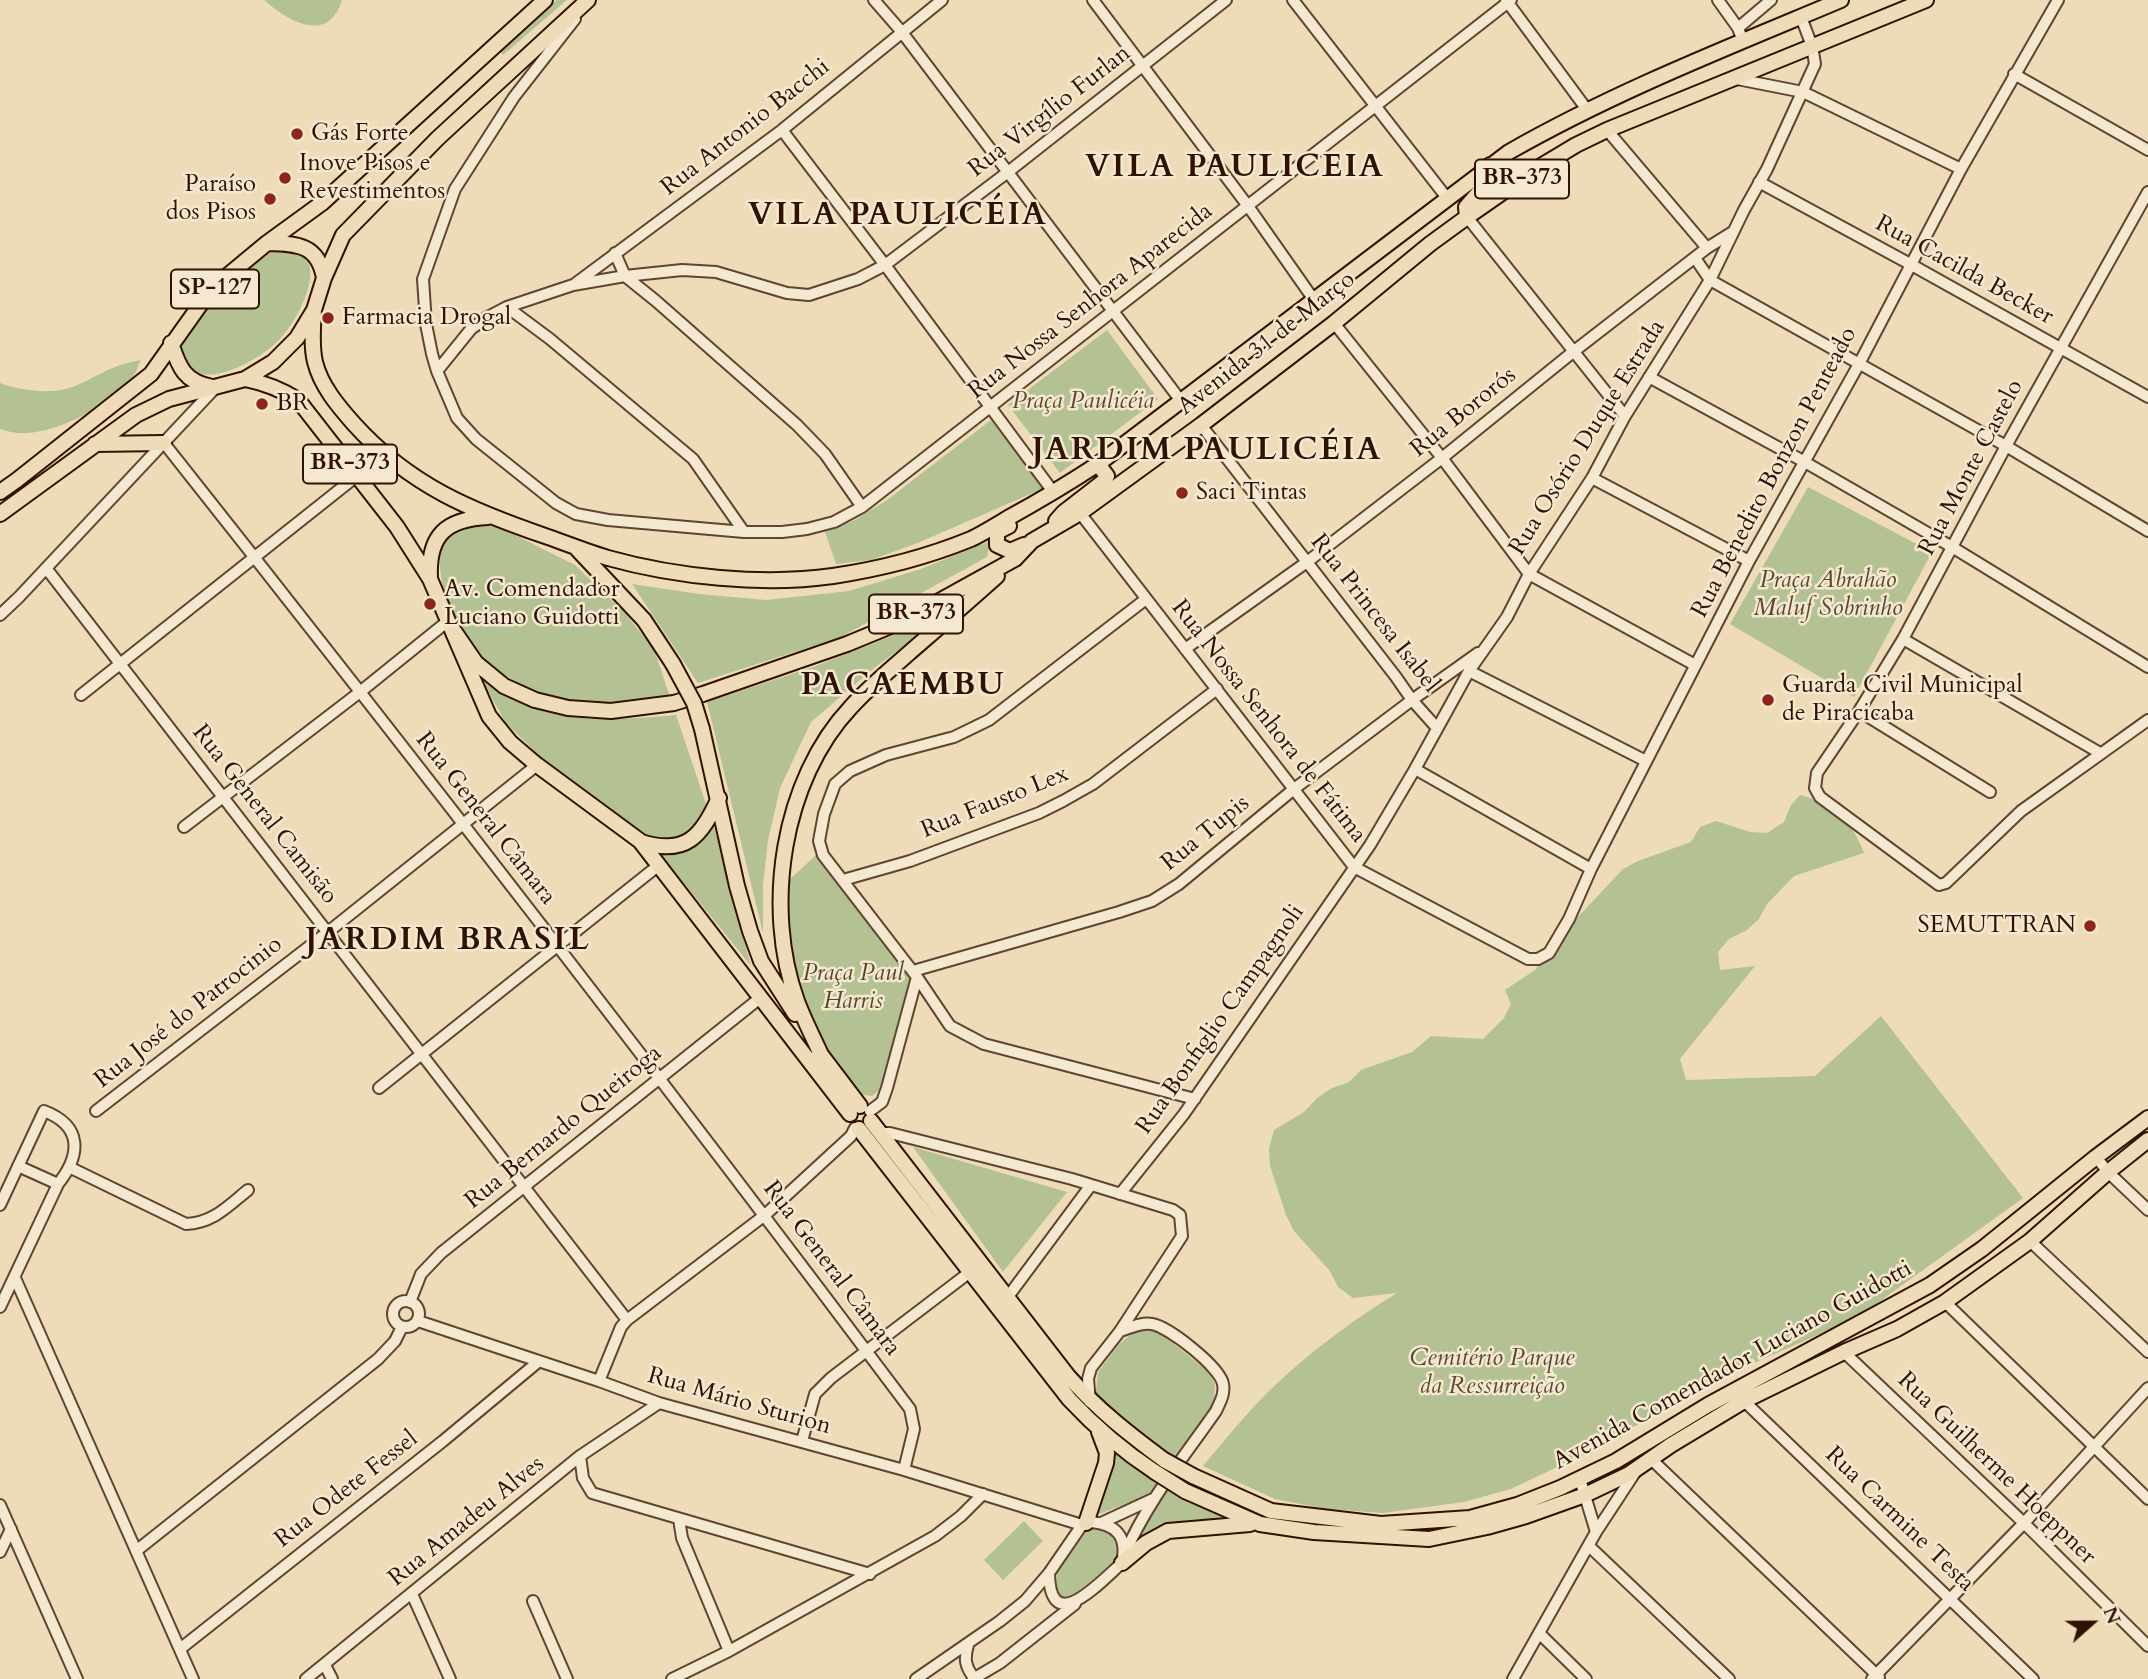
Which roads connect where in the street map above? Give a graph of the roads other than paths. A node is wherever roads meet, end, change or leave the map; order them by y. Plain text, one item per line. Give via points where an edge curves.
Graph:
1 (545, 0) edge
2 (589, 0) edge
3 (874, 0) edge
4 (942, 0) edge
5 (1093, 0) edge
6 (1226, 0) edge
7 (1293, 0) edge
8 (1718, 0) edge
9 (1771, 0) edge
10 (1841, 0) edge
11 (1926, 0) edge
12 (2057, 0) edge
13 (1508, 1) edge
14 (1801, 17) junction
15 (901, 32) junction
16 (1741, 35) junction
17 (1812, 46) junction
18 (1143, 66) junction
19 (2014, 74) junction
20 (1737, 79) junction
21 (1803, 92) junction
22 (1376, 106) junction
23 (1588, 111) junction
24 (782, 130) junction
25 (1607, 130) junction
26 (2148, 150) edge
27 (1490, 165) junction
28 (1961, 169) junction
29 (1008, 172) junction
30 (1759, 182) junction
31 (2148, 192) edge
32 (1447, 198) junction
33 (1248, 206) junction
34 (1467, 218) junction
35 (1417, 221) junction
36 (1733, 231) junction
37 (267, 243) junction
38 (1430, 244) junction
39 (1707, 248) junction
40 (615, 253) junction
41 (1695, 258) junction
42 (1910, 264) junction
43 (886, 265) junction
44 (625, 276) junction
45 (324, 278) junction
46 (1710, 280) junction
47 (573, 285) junction
48 (1314, 300) junction
49 (507, 307) junction
50 (314, 310) junction
51 (1114, 310) junction
52 (1334, 323) junction
53 (171, 343) junction
54 (2061, 348) junction
55 (1573, 352) junction
56 (1859, 364) junction
57 (437, 371) junction
58 (1649, 377) junction
59 (244, 379) junction
60 (215, 387) junction
61 (2148, 397) edge
62 (1181, 401) junction
63 (991, 407) junction
64 (1625, 416) junction
65 (1201, 425) junction
66 (164, 443) junction
67 (95, 444) junction
68 (2006, 446) junction
69 (1441, 458) junction
70 (1803, 461) junction
71 (1098, 464) junction
72 (358, 475) junction
73 (1592, 478) junction
74 (0, 492) edge
75 (1054, 493) junction
76 (862, 507) junction
77 (1080, 513) junction
78 (0, 514) edge
79 (490, 517) junction
80 (2148, 531) edge
81 (744, 532) junction
82 (1045, 533) junction
83 (1032, 541) junction
84 (575, 546) junction
85 (1952, 547) junction
86 (255, 558) junction
87 (1015, 559) junction
88 (1749, 561) junction
89 (1307, 562) junction
90 (46, 568) junction
91 (1530, 573) junction
92 (430, 579) junction
93 (1146, 599) junction
94 (0, 615) edge
95 (450, 625) junction
96 (1903, 639) junction
97 (1486, 648) junction
98 (1185, 649) junction
99 (121, 665) junction
100 (1695, 665) junction
101 (2148, 667) edge
102 (1469, 671) junction
103 (1217, 690) junction
104 (360, 692) junction
105 (81, 695) dead end
106 (1412, 700) junction
107 (1859, 711) junction
108 (2148, 720) edge
109 (1437, 728) junction
110 (2100, 753) junction
111 (1646, 761) junction
112 (537, 765) junction
113 (1415, 769) junction
114 (1294, 789) junction
115 (1990, 792) dead end
116 (719, 797) junction
117 (224, 798) junction
118 (463, 824) junction
119 (184, 827) dead end
120 (640, 841) junction
121 (659, 865) junction
122 (1354, 867) junction
123 (1591, 869) junction
124 (843, 880) junction
125 (328, 932) junction
126 (558, 946) junction
127 (1528, 959) joint
128 (915, 974) junction
129 (760, 998) junction
130 (421, 1053) junction
131 (823, 1059) junction
132 (660, 1079) junction
133 (379, 1088) dead end
134 (1195, 1099) junction
135 (96, 1111) dead end
136 (861, 1118) junction
137 (2148, 1118) edge
138 (881, 1133) junction
139 (2148, 1140) edge
140 (2096, 1157) junction
141 (18, 1166) junction
142 (71, 1168) junction
143 (2108, 1172) junction
144 (58, 1184) junction
145 (1091, 1185) junction
146 (525, 1188) junction
147 (248, 1190) dead end
148 (1120, 1194) junction
149 (0, 1205) edge
150 (2148, 1210) edge
151 (765, 1215) junction
152 (2030, 1241) junction
153 (970, 1272) junction
154 (15, 1278) junction
155 (1007, 1298) junction
156 (410, 1302) junction
157 (1945, 1302) junction
158 (0, 1307) edge
159 (627, 1320) junction
160 (418, 1321) junction
161 (402, 1326) junction
162 (1120, 1331) junction
163 (867, 1351) junction
164 (1844, 1352) junction
165 (2148, 1352) edge
166 (538, 1362) junction
167 (1091, 1368) junction
168 (1068, 1376) junction
169 (598, 1381) junction
170 (2148, 1388) edge
171 (1741, 1395) junction
172 (1090, 1402) junction
173 (659, 1403) junction
174 (1096, 1428) junction
175 (802, 1441) junction
176 (2094, 1447) junction
177 (580, 1455) junction
178 (1651, 1459) junction
179 (1638, 1469) junction
180 (904, 1470) junction
181 (1580, 1479) junction
182 (983, 1494) junction
183 (1585, 1495) junction
184 (1155, 1498) junction
185 (2148, 1499) edge
186 (0, 1505) edge
187 (1052, 1515) junction
188 (679, 1519) junction
189 (2024, 1523) junction
190 (1090, 1524) junction
191 (1260, 1524) junction
192 (10, 1529) junction
193 (1597, 1532) junction
194 (1072, 1538) junction
195 (1588, 1546) junction
196 (136, 1551) junction
197 (0, 1552) edge
198 (1123, 1559) junction
199 (1049, 1573) junction
200 (870, 1574) junction
201 (412, 1594) junction
202 (1950, 1599) junction
203 (533, 1601) dead end
204 (1077, 1602) junction
205 (1539, 1633) junction
206 (968, 1645) junction
207 (2148, 1646) edge
208 (180, 1649) junction
209 (729, 1651) junction
210 (1000, 1663) junction
211 (325, 1665) junction
212 (1877, 1677) edge
213 (76, 1679) edge
214 (193, 1679) edge
215 (306, 1679) edge
216 (332, 1679) edge
217 (450, 1679) edge
218 (567, 1679) edge
219 (672, 1679) edge
220 (916, 1679) edge
221 (974, 1679) edge
222 (997, 1679) edge
223 (1513, 1679) edge
224 (1586, 1679) edge
225 (1729, 1679) edge
226 (2033, 1679) edge

1 - 37 main road, SP-127 via 322,203
2 - 45 main road via 438,138 355,222 343,235
2 - 57 street, Rua Nossa Senhora Aparecida via 514,97 455,189 423,279 426,324
3 - 15 street
4 - 15 street, Rua Antonio Bacchi
5 - 18 street
6 - 18 street, Rua Virgílio Furlan
7 - 22 street
8 - 16 street
9 - 16 street
10 - 14 main road, Avenida 31 de Março / BR-373
11 - 17 main road, Avenida 31 de Março / BR-373
12 - 19 street, Rua Benedito Bonzon Penteado
13 - 22 street, Rua Nossa Senhora Aparecida
13 - 23 street
14 - 16 main road, Avenida 31 de Março / BR-373
14 - 17 street, Rua Osório Duque Estrada
15 - 24 street, Rua Antonio Bacchi
15 - 29 street
16 - 23 main road, Avenida 31 de Março / BR-373
17 - 20 main road, Avenida 31 de Março / BR-373
17 - 21 street, Rua Osório Duque Estrada via 1815,64
18 - 29 street, Rua Virgílio Furlan
18 - 33 street
19 - 26 street
19 - 28 street, Rua Benedito Bonzon Penteado
20 - 21 street
20 - 25 main road, Avenida 31 de Março / BR-373
21 - 28 street
21 - 30 street, Rua Osório Duque Estrada
22 - 32 street
22 - 33 street, Rua Nossa Senhora Aparecida
23 - 27 main road, Avenida 31 de Março / BR-373
24 - 40 street, Rua Antonio Bacchi
24 - 43 street
25 - 34 main road, Avenida 31 de Março / BR-373 via 1536,169
25 - 39 street
27 - 32 main road, Avenida 31 de Março / BR-373
27 - 34 main road via 1493,176 1466,207
28 - 42 street, Rua Benedito Bonzon Penteado
29 - 43 street, Rua Virgílio Furlan
29 - 51 street
30 - 36 street, Rua Osório Duque Estrada
30 - 42 street, Rua Cacilda Becker
31 - 54 street, Rua Monte Castelo
32 - 35 main road, Avenida 31 de Março / BR-373
33 - 48 street
33 - 51 street, Rua Nossa Senhora Aparecida
34 - 38 main road, Avenida 31 de Março / BR-373
34 - 55 street
35 - 38 main road
35 - 48 main road, Avenida 31 de Março / BR-373
36 - 39 street, Rua Bororós
36 - 46 street, Rua Osório Duque Estrada
37 - 45 main road, SP-127 via 302,246 314,253
37 - 53 main road, SP-127 via 226,277
38 - 52 main road, Avenida 31 de Março / BR-373
39 - 41 street, Rua Bororós
40 - 44 street
40 - 47 street, Rua Antonio Bacchi
41 - 46 street
41 - 55 street, Rua Bororós
42 - 54 street, Rua Cacilda Becker
42 - 56 street, Rua Benedito Bonzon Penteado
43 - 44 street, Rua Virgílio Furlan via 809,295 716,272
43 - 63 street
44 - 47 street, Rua Virgílio Furlan
44 - 76 street via 797,425 825,454
45 - 50 main road
46 - 56 street
46 - 58 street, Rua Osório Duque Estrada
47 - 49 street, Rua Virgílio Furlan
48 - 62 main road, Avenida 31 de Março / BR-373
49 - 57 street, Rua Virgílio Furlan via 471,329
49 - 81 street via 693,459
50 - 59 main road via 297,338 273,362
50 - 79 main road, Avenida Comendador Luciano Guidotti / BR-373 via 315,363 340,409 409,473 447,498
51 - 62 street
51 - 63 street, Rua Nossa Senhora Aparecida
52 - 65 main road, Avenida 31 de Março / BR-373
52 - 69 street
53 - 60 main road, SP-127 via 183,372 201,385
53 - 74 main road, SP-127 via 150,374
54 - 61 street, Rua Cacilda Becker
54 - 68 street, Rua Monte Castelo
55 - 64 street
55 - 69 street, Rua Bororós
56 - 68 street
56 - 70 street, Rua Benedito Bonzon Penteado
57 - 81 street, Rua Nossa Senhora Aparecida via 457,418 476,439 576,514
58 - 64 street, Rua Osório Duque Estrada
58 - 70 street
59 - 60 main road
59 - 72 main road, Avenida Comendador Luciano Guidotti / BR-373 via 298,400
60 - 66 street
60 - 67 main road via 169,399
62 - 71 main road, Avenida 31 de Março / BR-373
63 - 75 street
63 - 76 street, Rua Nossa Senhora Aparecida
64 - 73 street, Rua Osório Duque Estrada
65 - 77 main road, Avenida 31 de Março / BR-373
65 - 89 street, Rua Princesa Isabel
66 - 67 main road
66 - 86 street, Rua General Câmara
66 - 90 street
67 - 78 main road
68 - 80 street
68 - 85 street, Rua Monte Castelo
69 - 89 street, Rua Bororós
69 - 91 street
70 - 85 street
70 - 88 street, Rua Benedito Bonzon Penteado
71 - 75 main road, Avenida 31 de Março / BR-373
71 - 82 main road via 1107,476 1104,481
72 - 86 street
72 - 92 main road, Avenida Comendador Luciano Guidotti / BR-373
73 - 88 street
73 - 91 street, Rua Osório Duque Estrada
75 - 83 main road via 1040,510 997,532 997,545 1010,551
75 - 84 main road, Avenida 31 de Março / BR-373 via 973,538 877,569 832,576 747,580 653,569
76 - 81 street, Rua Nossa Senhora Aparecida via 834,522 807,529
77 - 82 main road, Avenida 31 de Março / BR-373
77 - 93 street, Rua Nossa Senhora de Fátima
79 - 84 main road, Avenida Comendador Luciano Guidotti / BR-373
79 - 92 main road via 446,527 434,545
82 - 83 main road, Avenida 31 de Março / BR-373
83 - 87 main road, Avenida 31 de Março / BR-373
84 - 116 main road, Avenida Comendador Luciano Guidotti, bridge via 644,620 673,664 694,703
85 - 96 street, Rua Monte Castelo
85 - 101 street
86 - 99 street
86 - 104 street, Rua General Câmara
87 - 95 main road, Avenida 31 de Março / BR-373 via 903,621 847,644 674,703 611,711 568,708 504,686 476,663
87 - 131 main road via 850,707 824,741 803,783 782,868 780,911 796,1000
88 - 100 street, Rua Benedito Bonzon Penteado
89 - 98 street, Rua Bororós
89 - 106 street, Rua Princesa Isabel
90 - 94 street
90 - 99 street, Rua General Camisão
91 - 97 street, Rua Osório Duque Estrada
91 - 100 street
92 - 95 main road, Avenida Comendador Luciano Guidotti / BR-373
93 - 98 street, Rua Nossa Senhora de Fátima
93 - 124 street via 989,720 954,737 894,752 850,771 835,784 819,841 823,855
95 - 104 street
95 - 112 main road, Avenida Comendador Luciano Guidotti via 489,716
96 - 107 street, Rua Monte Castelo
96 - 110 street
97 - 102 street, Rua Osório Duque Estrada
97 - 106 street, Rua Tupis
98 - 103 street, Rua Nossa Senhora de Fátima
99 - 105 street
99 - 117 street, Rua General Camisão
100 - 111 street, Rua Benedito Bonzon Penteado
102 - 109 street, Rua Osório Duque Estrada
102 - 111 street
103 - 114 street, Rua Nossa Senhora de Fátima
103 - 124 street, Rua Fausto Lex via 1093,784 1040,813 910,861
104 - 117 street
104 - 118 street, Rua General Câmara
106 - 109 street, Rua Princesa Isabel
106 - 114 street, Rua Tupis
107 - 110 street, Rua Monte Castelo via 1817,773 1815,788 1820,797 1938,885 1946,883 2021,811
107 - 115 street
108 - 110 street
109 - 113 street, Rua Osório Duque Estrada
111 - 123 street, Rua Benedito Bonzon Penteado
112 - 118 street, Rua José do Patrocinio
112 - 120 main road, Avenida Comendador Luciano Guidotti
113 - 122 street, Rua Osório Duque Estrada
113 - 123 street
114 - 122 street, Rua Nossa Senhora de Fátima
114 - 128 street, Rua Tupis via 1180,884 1152,901
116 - 120 main road via 705,825 690,840 660,848
116 - 131 main road, Avenida Comendador Luciano Guidotti via 737,886 761,961
117 - 119 street
117 - 125 street, Rua General Camisão
118 - 125 street, Rua José do Patrocinio
118 - 126 street, Rua General Câmara
120 - 121 main road, Avenida Comendador Luciano Guidotti
121 - 126 street
121 - 129 main road, Avenida Comendador Luciano Guidotti
122 - 127 street, Rua Nossa Senhora de Fátima
122 - 134 street, Rua Bonfiglio Campagnoli
123 - 127 street, Rua Benedito Bonzon Penteado via 1549,953
124 - 128 street
125 - 130 street, Rua General Camisão
125 - 135 street, Rua José do Patrocinio
126 - 130 street
126 - 132 street, Rua General Câmara
128 - 134 street via 950,1026 984,1044
128 - 136 street via 882,1102
129 - 132 street, Rua Bernardo Queiroga
129 - 136 main road, Avenida Comendador Luciano Guidotti
130 - 133 street
130 - 146 street, Rua General Camisão
131 - 136 main road, Avenida Comendador Luciano Guidotti
132 - 146 street, Rua Bernardo Queiroga
132 - 151 street, Rua General Câmara
134 - 148 street, Rua Bonfiglio Campagnoli
136 - 138 main road, Avenida Comendador Luciano Guidotti
136 - 151 street via 851,1136
136 - 153 main road, Avenida Comendador Luciano Guidotti
137 - 140 main road, Avenida Comendador Luciano Guidotti
138 - 145 street
138 - 155 main road, Avenida Comendador Luciano Guidotti
139 - 143 main road, Avenida Comendador Luciano Guidotti
140 - 143 street
140 - 171 main road, Avenida Comendador Luciano Guidotti via 1930,1285
141 - 142 street via 44,1111 67,1125 75,1152
141 - 144 street
141 - 149 street
142 - 144 street
142 - 147 street via 186,1223 214,1218
143 - 150 street
143 - 152 main road, Avenida Comendador Luciano Guidotti
144 - 154 street
145 - 148 street
145 - 155 street
146 - 156 street, Rua Bernardo Queiroga via 426,1267
146 - 159 street, Rua General Camisão
148 - 162 street via 1173,1210 1180,1216 1182,1230
151 - 159 street
151 - 163 street, Rua General Câmara
152 - 157 main road, Avenida Comendador Luciano Guidotti
152 - 165 street
153 - 163 street
153 - 174 main road, Avenida Comendador Luciano Guidotti
154 - 158 street
154 - 196 street
155 - 168 main road, Avenida Comendador Luciano Guidotti
156 - 160 street via 417,1308
156 - 161 street via 395,1308 394,1317
157 - 164 main road, Avenida Comendador Luciano Guidotti
157 - 176 street
159 - 169 street
160 - 161 street
160 - 166 street, Rua Mário Sturion
161 - 196 street via 378,1359
162 - 167 street
162 - 184 street via 1154,1324 1168,1331 1210,1364 1223,1383 1216,1411
163 - 175 street via 815,1394
163 - 180 street, Rua General Câmara via 910,1409 914,1429
164 - 171 main road, Avenida Comendador Luciano Guidotti
164 - 189 street, Rua Guilherme Hoeppner
166 - 169 street, Rua Mário Sturion
166 - 208 street, Rua Odete Fessel
167 - 168 street
167 - 172 street
168 - 172 main road, Avenida Comendador Luciano Guidotti
169 - 173 street, Rua Mário Sturion
170 - 176 street
171 - 178 main road, Avenida Comendador Luciano Guidotti
171 - 181 main road, Avenida Comendador Luciano Guidotti via 1708,1405
171 - 202 street, Rua Carmine Testa
172 - 181 main road, Avenida Comendador Luciano Guidotti, bridge via 1164,1460 1271,1511 1381,1524 1470,1518
173 - 175 street, Rua Mário Sturion
173 - 177 street, Rua Amadeu Alves
174 - 190 main road via 1107,1453
174 - 191 main road, Avenida Comendador Luciano Guidotti, bridge via 1185,1491
175 - 180 street, Rua Mário Sturion
176 - 185 street
176 - 189 street
177 - 188 street via 583,1478 592,1493
177 - 201 street, Rua Amadeu Alves
178 - 179 main road, Avenida Comendador Luciano Guidotti
178 - 212 street
179 - 183 main road, Avenida Comendador Luciano Guidotti
179 - 193 street
180 - 182 street, Rua Mário Sturion
181 - 183 street
182 - 187 street, Rua Mário Sturion
182 - 200 street via 936,1536
183 - 191 main road, Avenida Comendador Luciano Guidotti via 1487,1527 1429,1539
183 - 193 street
184 - 190 street
184 - 198 street
186 - 192 street
187 - 190 street, Rua Mário Sturion
187 - 194 street
188 - 200 street
188 - 209 street via 682,1538
189 - 202 street
189 - 207 street, Rua Guilherme Hoeppner
190 - 194 street
190 - 198 street via 1113,1527 1121,1536
191 - 198 main road via 1168,1531
192 - 197 street
192 - 213 street
193 - 195 street
194 - 199 street
195 - 205 street
195 - 225 street
196 - 208 street
198 - 204 street
199 - 204 street via 1056,1600
199 - 206 street via 1025,1601
200 - 209 street
201 - 211 street, Rua Amadeu Alves
201 - 217 street
202 - 212 street
202 - 226 street, Rua Carmine Testa
203 - 218 street
204 - 210 street
205 - 223 street
205 - 224 street
206 - 220 street
206 - 221 street via 965,1665
208 - 214 street
209 - 219 street
210 - 221 street
210 - 222 street
211 - 215 street, Rua Amadeu Alves
211 - 216 street

